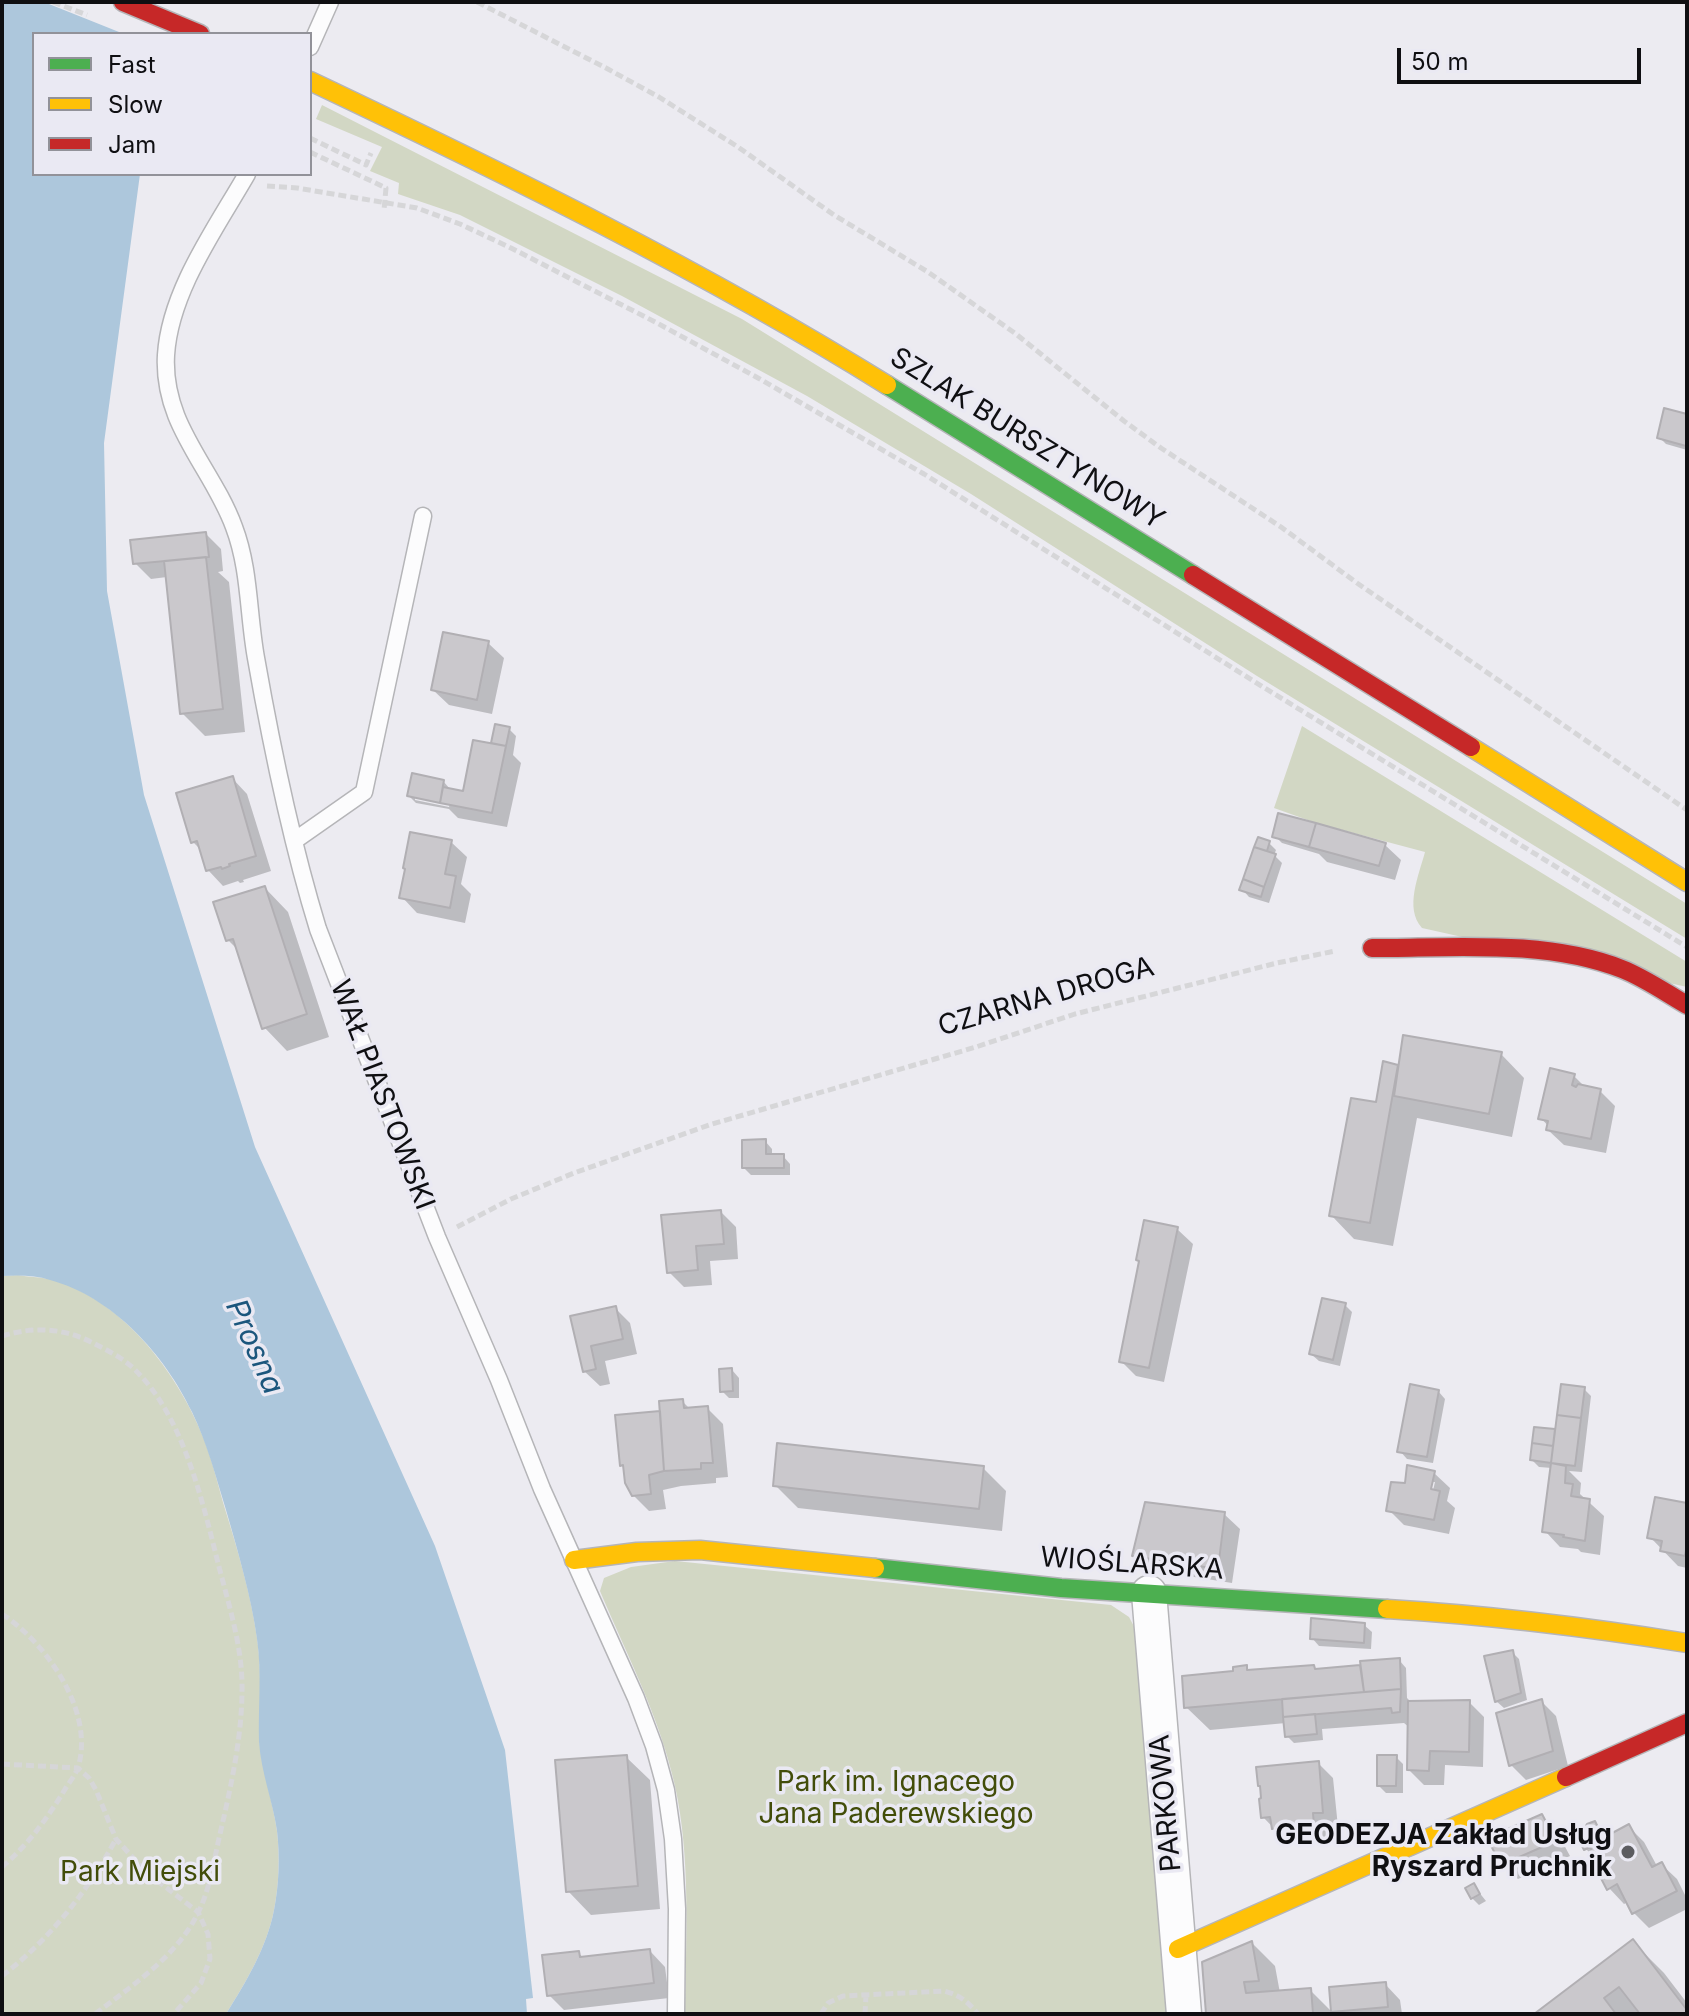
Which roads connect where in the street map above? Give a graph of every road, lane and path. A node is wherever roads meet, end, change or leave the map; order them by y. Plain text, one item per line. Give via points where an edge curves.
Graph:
1 (123, 2) edge
2 (330, 2) edge
3 (477, 2) edge
4 (195, 32) edge
5 (312, 42) edge
6 (312, 82) edge
7 (312, 139) edge
8 (359, 147) dead end
9 (312, 153) edge
10 (244, 180) edge
11 (385, 201) junction
12 (384, 210) dead end
13 (423, 516) dead end
14 (1687, 810) edge
15 (294, 841) junction
16 (1687, 882) edge
17 (1687, 947) edge
18 (1372, 948) joint
19 (1687, 1005) edge
20 (437, 1237) junction
21 (2, 1336) edge
22 (574, 1560) junction
23 (1149, 1593) junction
24 (2, 1614) edge
25 (1687, 1643) edge
26 (1687, 1723) edge
27 (2, 1764) edge
28 (78, 1768) junction
29 (116, 1839) junction
30 (2, 1867) edge
31 (198, 1912) junction
32 (1178, 1949) junction
33 (2, 1976) edge
34 (866, 1995) junction
35 (95, 2014) edge
36 (174, 2014) edge
37 (676, 2014) edge
38 (821, 2014) edge
39 (865, 2014) edge
40 (978, 2014) edge
41 (1184, 2014) edge

1 - 4 street
2 - 5 lane
3 - 14 path via 698,121 928,272 1161,448
6 - 16 street, SZLAK BURSZTYNOWY via 606,226 764,312
7 - 8 path via 366,165 371,153
9 - 11 path via 386,188
10 - 11 path
10 - 15 lane, WAŁ PIASTOWSKI via 180,298 166,356 168,386 176,417 242,549 264,702
11 - 12 path
11 - 17 path via 417,208 498,242 758,378 924,474
13 - 15 lane via 364,792
15 - 20 lane, WAŁ PIASTOWSKI via 318,929
18 - 19 street via 1563,952 1626,970
18 - 20 path, CZARNA DROGA via 1325,952 1075,1014 709,1125 574,1173
20 - 22 lane, WAŁ PIASTOWSKI
21 - 31 path via 53,1329 89,1340 123,1360 153,1391 193,1472 233,1623 242,1679 234,1769
22 - 23 street, WIOŚLARSKA via 659,1549 700,1550
22 - 37 lane, WAŁ PIASTOWSKI via 636,1698 666,1790 677,1909
23 - 25 street, WIOŚLARSKA via 1470,1614
23 - 32 street, PARKOWA
24 - 28 path via 34,1641 60,1675 77,1717
26 - 32 street
27 - 28 path
28 - 29 path via 96,1790
28 - 30 path via 35,1834
29 - 31 path via 146,1872
29 - 33 path via 67,1912
31 - 35 path via 164,1958
31 - 36 path via 208,1934 210,1959 201,1983
32 - 41 street, PARKOWA
34 - 38 path via 843,1996 828,2003
34 - 39 path
34 - 40 path via 944,1991 955,1993

